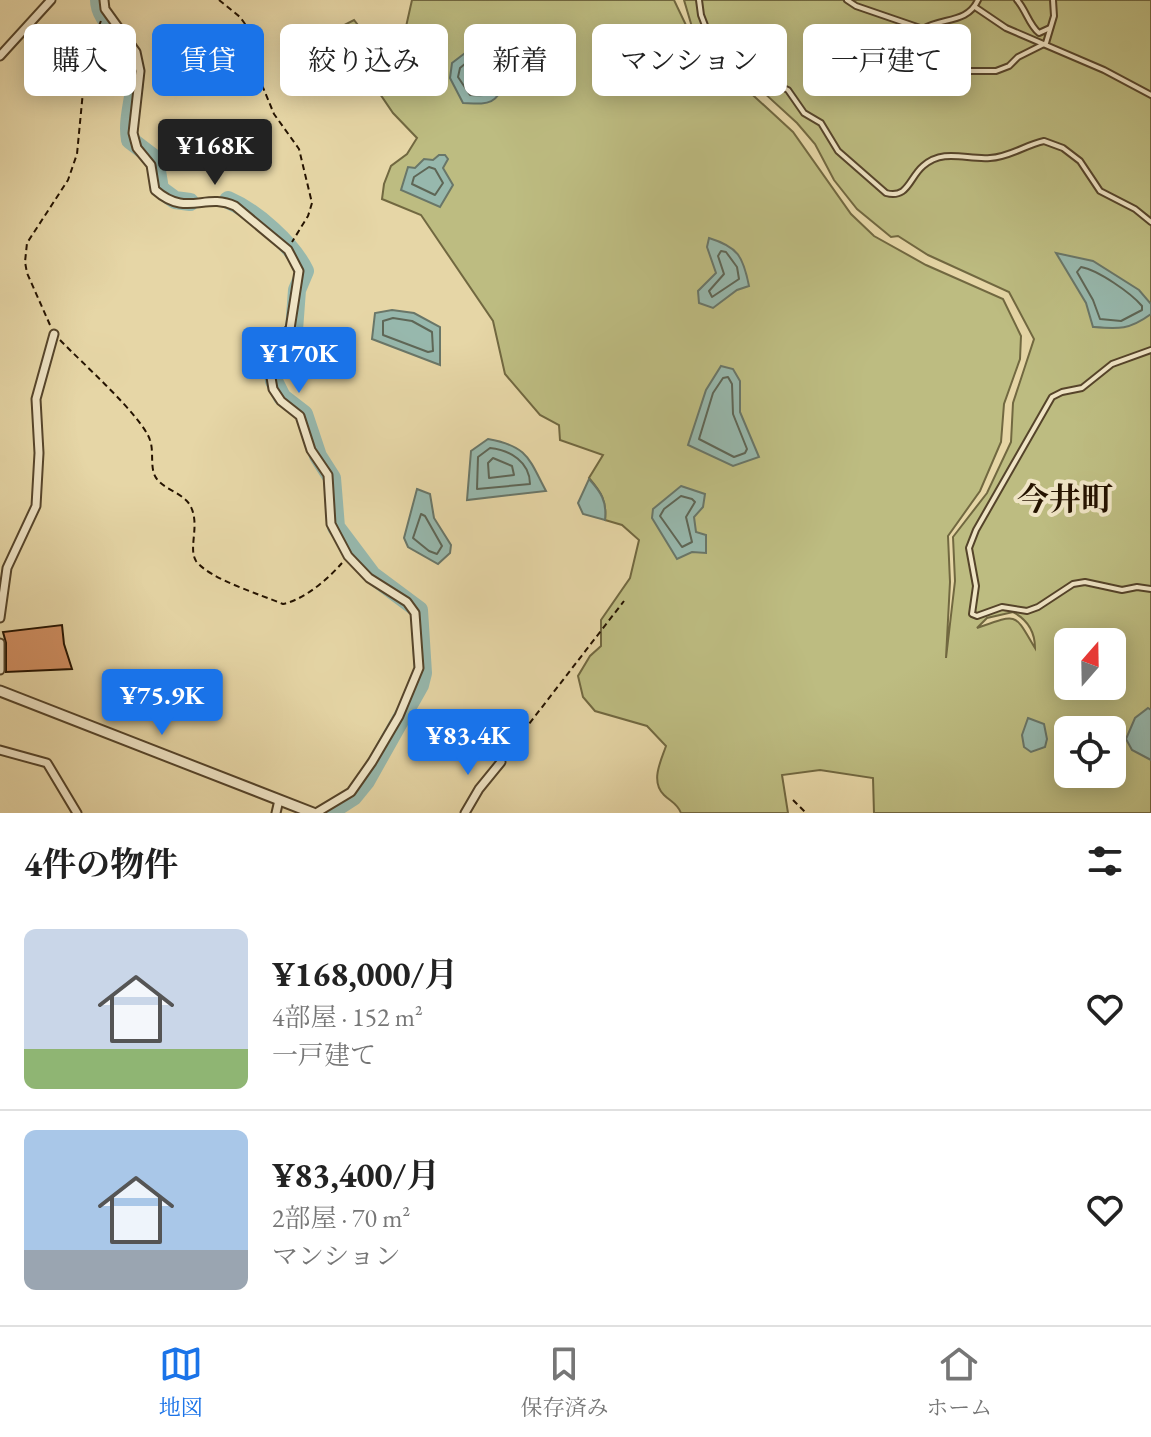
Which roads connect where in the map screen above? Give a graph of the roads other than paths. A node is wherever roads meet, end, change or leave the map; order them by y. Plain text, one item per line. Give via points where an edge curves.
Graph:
1 (51, 0) edge
2 (699, 0) edge
3 (847, 0) edge
4 (978, 0) edge
5 (1017, 0) edge
6 (1053, 0) edge
7 (104, 4) edge
8 (975, 7) junction
9 (908, 24) edge
10 (931, 24) edge
11 (1050, 28) junction
12 (1046, 43) junction
13 (0, 56) edge
14 (971, 71) edge
15 (1151, 95) edge
16 (1151, 222) edge
17 (54, 334) road end
18 (1151, 350) edge
19 (1151, 589) edge
20 (0, 618) edge
21 (0, 643) edge
22 (0, 670) edge
23 (0, 691) edge
24 (0, 750) edge
25 (501, 762) road end
26 (279, 800) junction
27 (77, 813) edge
28 (276, 813) edge
29 (315, 813) edge
30 (465, 813) edge

1 - 13 street
2 - 16 lane via 706,28 758,76 788,90 804,113 821,123 838,151 886,193 903,192 934,159 998,157 1044,141 1080,161 1100,191
3 - 9 lane
4 - 8 lane
5 - 11 lane via 1033,28 1039,33
6 - 11 lane
7 - 29 street via 136,52 136,145 151,165 155,190 178,204 235,206 288,250 299,271 290,329 269,350 273,389 300,416 311,450 328,475 331,524 348,556 415,613 419,668 399,716 351,792
8 - 10 lane via 960,19
8 - 12 lane via 1006,28
11 - 12 lane
12 - 14 lane via 996,71
12 - 15 lane
17 - 20 street via 36,399 36,506 7,568
18 - 19 lane via 1112,364 1082,388 1052,397 969,548 976,586 972,614 977,616 1002,607 1027,611 1085,582 1122,590
21 - 22 street
23 - 26 street
24 - 27 street via 47,763
25 - 30 street
26 - 28 street
26 - 29 street

